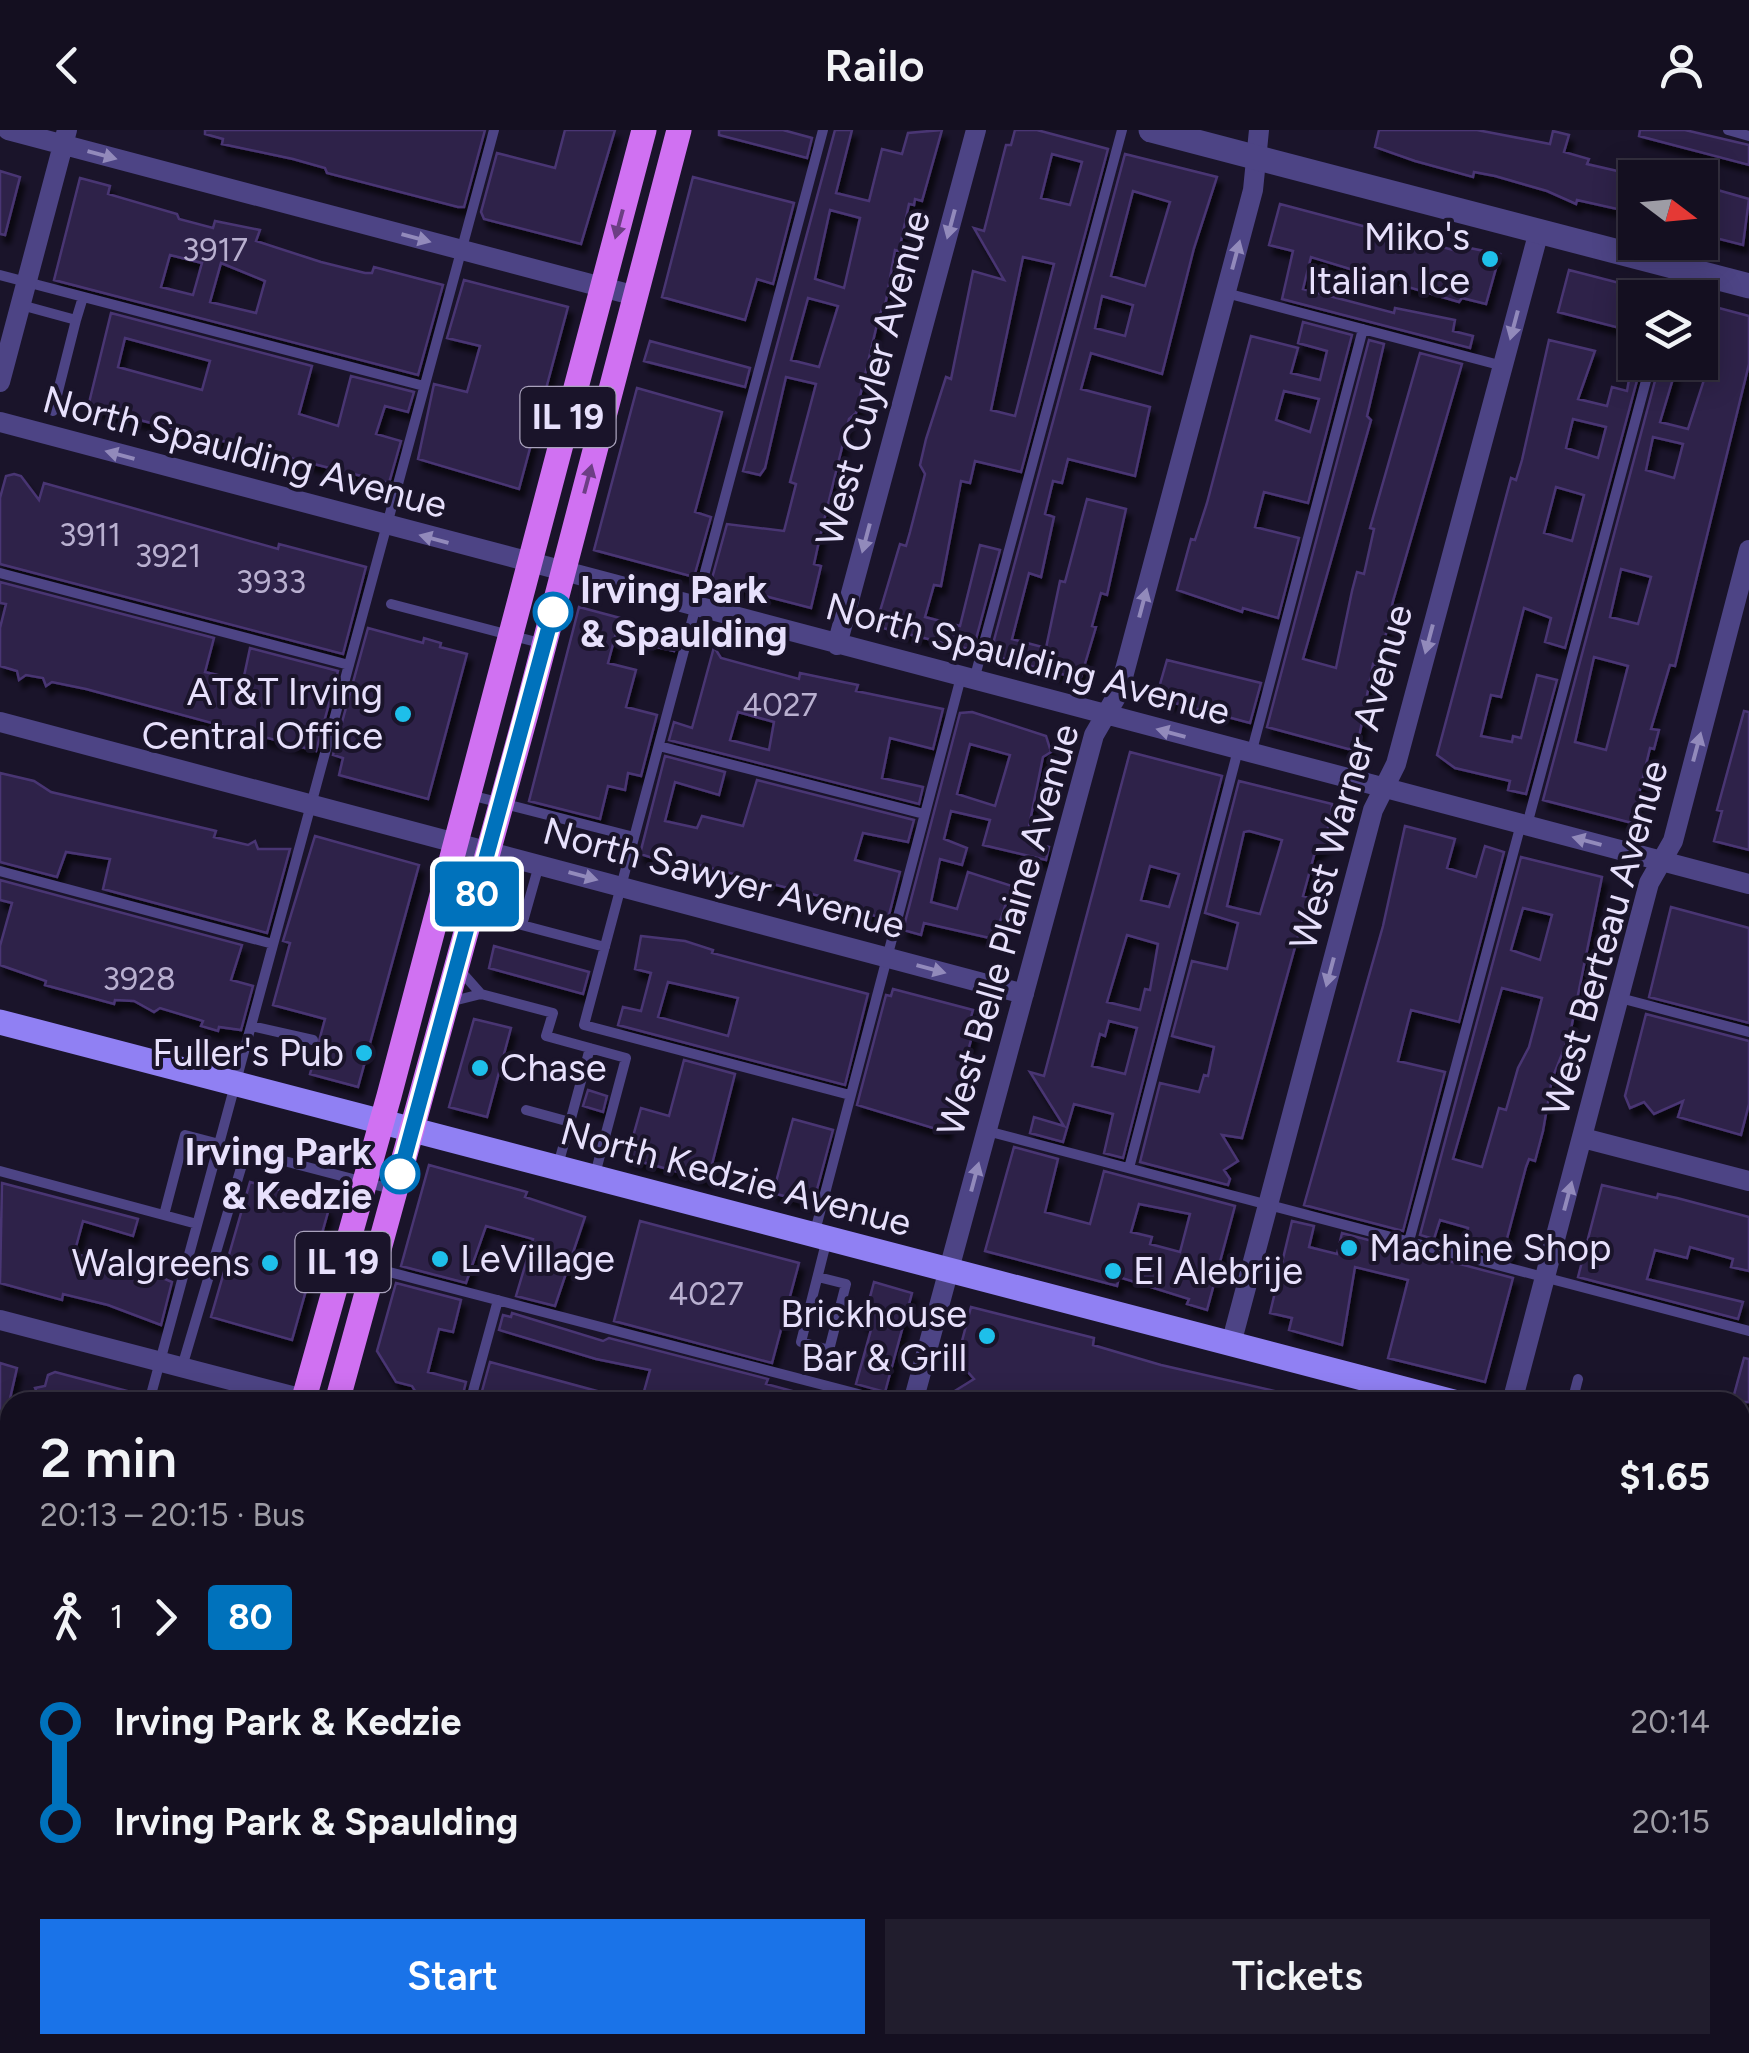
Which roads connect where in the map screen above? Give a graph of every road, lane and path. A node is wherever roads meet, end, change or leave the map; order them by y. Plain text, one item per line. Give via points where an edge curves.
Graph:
1 (8, 130) edge
2 (494, 130) edge
3 (644, 130) edge
4 (679, 130) edge
5 (823, 130) edge
6 (976, 130) edge
7 (1122, 130) edge
8 (1151, 130) edge
9 (1258, 130) edge
10 (1728, 130) edge
11 (1749, 136) edge
12 (65, 137) edge
13 (1256, 158) junction
14 (1539, 231) junction
15 (461, 250) junction
16 (1677, 267) junction
17 (0, 275) edge
18 (1674, 280) edge
19 (26, 282) junction
20 (1749, 286) edge
21 (602, 287) junction
22 (1225, 293) junction
23 (636, 296) junction
24 (83, 297) junction
25 (21, 305) junction
26 (76, 320) junction
27 (1363, 329) junction
28 (1503, 366) junction
29 (1646, 380) edge
30 (0, 382) edge
31 (424, 386) junction
32 (52, 410) dead end
33 (0, 422) edge
34 (386, 526) junction
35 (1749, 550) edge
36 (528, 564) junction
37 (0, 573) edge
38 (564, 573) junction
39 (391, 604) dead end
40 (696, 608) junction
41 (509, 636) junction
42 (544, 644) junction
43 (838, 645) junction
44 (349, 665) junction
45 (967, 679) junction
46 (1106, 716) junction
47 (0, 722) edge
48 (659, 746) junction
49 (1245, 752) junction
50 (1384, 788) junction
51 (469, 794) junction
52 (502, 803) junction
53 (311, 804) junction
54 (924, 814) junction
55 (1524, 825) junction
56 (634, 837) junction
57 (456, 843) junction
58 (488, 852) junction
59 (1662, 861) junction
60 (539, 865) junction
61 (0, 870) edge
62 (1749, 884) edge
63 (621, 886) junction
64 (440, 903) junction
65 (472, 912) junction
66 (522, 924) junction
67 (273, 944) junction
68 (605, 947) junction
69 (886, 957) junction
70 (458, 967) junction
71 (482, 994) junction
72 (1024, 994) junction
73 (1620, 998) junction
74 (448, 1002) junction
75 (0, 1022) edge
76 (251, 1026) junction
77 (1749, 1032) edge
78 (312, 1040) dead end
79 (590, 1048) junction
80 (234, 1085) junction
81 (850, 1095) junction
82 (526, 1110) dead end
83 (570, 1122) junction
84 (382, 1124) junction
85 (988, 1130) junction
86 (412, 1131) junction
87 (1583, 1138) junction
88 (219, 1144) junction
89 (246, 1151) junction
90 (1129, 1168) junction
91 (557, 1169) junction
92 (0, 1171) edge
93 (593, 1179) junction
94 (1749, 1181) edge
95 (365, 1182) junction
96 (396, 1190) junction
97 (1268, 1204) junction
98 (164, 1214) junction
99 (197, 1224) junction
100 (820, 1238) junction
101 (1409, 1241) junction
102 (344, 1260) junction
103 (375, 1268) junction
104 (950, 1271) junction
105 (818, 1277) junction
106 (1546, 1278) junction
107 (498, 1300) junction
108 (0, 1320) edge
109 (1749, 1331) edge
110 (1232, 1344) junction
111 (160, 1362) junction
112 (182, 1368) junction
113 (1578, 1379) dead end
114 (152, 1392) edge
115 (270, 1392) edge
116 (310, 1392) edge
117 (340, 1392) edge
118 (473, 1392) edge
119 (851, 1392) edge
120 (916, 1392) edge
121 (1416, 1392) edge
122 (1515, 1392) edge
123 (1575, 1392) edge

1 - 12 street
2 - 15 lane
3 -> 21 main road, IL 19
4 - 23 main road, IL 19
5 - 40 lane
6 -> 43 street, West Cuyler Avenue
7 - 45 lane
8 - 13 street
9 - 13 street, West Belle Plaine Avenue
10 - 11 lane
12 -> 15 street
12 - 19 street
13 - 14 street
22 -> 13 street, West Belle Plaine Avenue
14 - 16 street
14 -> 28 street, West Warner Avenue
15 - 21 street
15 - 31 lane
16 - 18 lane
16 - 20 street
17 - 19 lane
19 - 24 lane
19 - 25 street
21 - 23 street
21 - 36 main road, IL 19
22 - 27 lane
46 -> 22 street, West Belle Plaine Avenue via 1118,697
38 -> 23 main road, IL 19
24 - 26 lane
24 - 31 lane
25 - 26 lane
25 - 30 street
26 - 32 lane
27 - 28 lane
27 - 49 lane
28 -> 50 street, West Warner Avenue via 1396,764
29 - 55 lane
31 - 34 lane
34 -> 33 street, North Spaulding Avenue
36 -> 34 street, North Spaulding Avenue
34 - 44 lane
59 -> 35 street, West Berteau Avenue via 1673,841
36 - 38 street, North Spaulding Avenue
36 - 41 main road, IL 19
37 - 44 lane
38 - 40 street, North Spaulding Avenue
38 - 42 main road, IL 19
39 - 41 lane
40 - 43 street, North Spaulding Avenue
40 - 48 lane
41 - 42 lane
41 - 51 main road, IL 19
42 - 52 main road, IL 19
43 - 45 street, North Spaulding Avenue
44 - 53 lane
45 - 46 street, North Spaulding Avenue
45 - 54 lane
49 -> 46 street, North Spaulding Avenue
46 - 72 street, West Belle Plaine Avenue via 1094,735
47 - 53 street, North Sawyer Avenue
48 - 54 lane
48 - 56 lane
49 - 50 street, North Spaulding Avenue
49 - 90 lane
50 - 55 street, North Spaulding Avenue
50 -> 97 street, West Warner Avenue
51 - 52 lane
51 - 57 main road, IL 19
52 - 56 lane
52 - 58 main road, IL 19
53 - 57 street, North Sawyer Avenue
53 - 67 lane
54 - 69 lane
59 -> 55 street, North Spaulding Avenue
55 - 101 lane
56 - 63 lane
57 - 58 street, North Sawyer Avenue
57 - 64 main road, IL 19
58 - 60 street, North Sawyer Avenue
58 - 65 main road, IL 19
59 - 62 street, North Spaulding Avenue
59 - 73 street, West Berteau Avenue via 1652,876
60 -> 63 street, North Sawyer Avenue
60 - 66 lane
61 - 67 lane
63 - 68 lane
63 - 69 street, North Sawyer Avenue
64 - 65 lane
64 - 84 main road, IL 19
65 - 66 lane
65 - 70 main road, IL 19
66 - 68 lane
67 - 76 lane
68 - 81 lane via 584,1025
69 -> 72 street, North Sawyer Avenue
69 - 81 lane
70 - 71 lane
70 - 74 main road, IL 19
71 - 74 lane
71 - 79 lane via 553,1013 546,1036
72 - 85 street, West Belle Plaine Avenue
73 - 77 lane
73 - 87 street, West Berteau Avenue
74 - 86 main road, IL 19
75 - 80 main road, North Kedzie Avenue
76 - 78 lane
76 - 80 lane
79 - 83 lane
79 - 93 lane via 626,1058
80 - 84 main road, North Kedzie Avenue
80 - 88 lane
81 - 100 lane
82 - 83 lane
83 - 91 lane
84 - 86 main road, North Kedzie Avenue
84 - 95 main road, IL 19
85 - 90 lane
104 -> 85 street, West Belle Plaine Avenue
86 - 91 main road, North Kedzie Avenue
86 - 96 main road, IL 19
87 - 94 street
106 -> 87 street, West Berteau Avenue
88 - 89 lane
88 - 98 lane via 186,1135
88 - 99 lane
89 - 95 lane
89 - 112 lane
90 - 97 lane
91 - 93 main road, North Kedzie Avenue
92 - 98 lane
93 - 100 main road, North Kedzie Avenue
95 - 96 lane
95 - 102 main road, IL 19
96 - 103 main road, IL 19
97 - 101 lane
97 - 110 street, West Warner Avenue
98 - 99 lane
99 - 111 lane
100 - 104 main road, North Kedzie Avenue
100 - 105 lane
101 - 106 lane
102 - 103 lane
102 - 116 main road, IL 19
103 - 107 lane
103 - 117 main road, IL 19
104 - 110 main road, North Kedzie Avenue
104 - 120 street, West Belle Plaine Avenue
105 - 105 lane via 802,1342 829,1350 846,1284
106 - 109 lane
106 - 122 street, West Berteau Avenue
107 - 118 lane
107 - 119 lane
108 - 111 street
110 - 121 main road, North Kedzie Avenue
111 - 112 street
111 - 114 lane
112 - 115 street
113 - 123 lane

